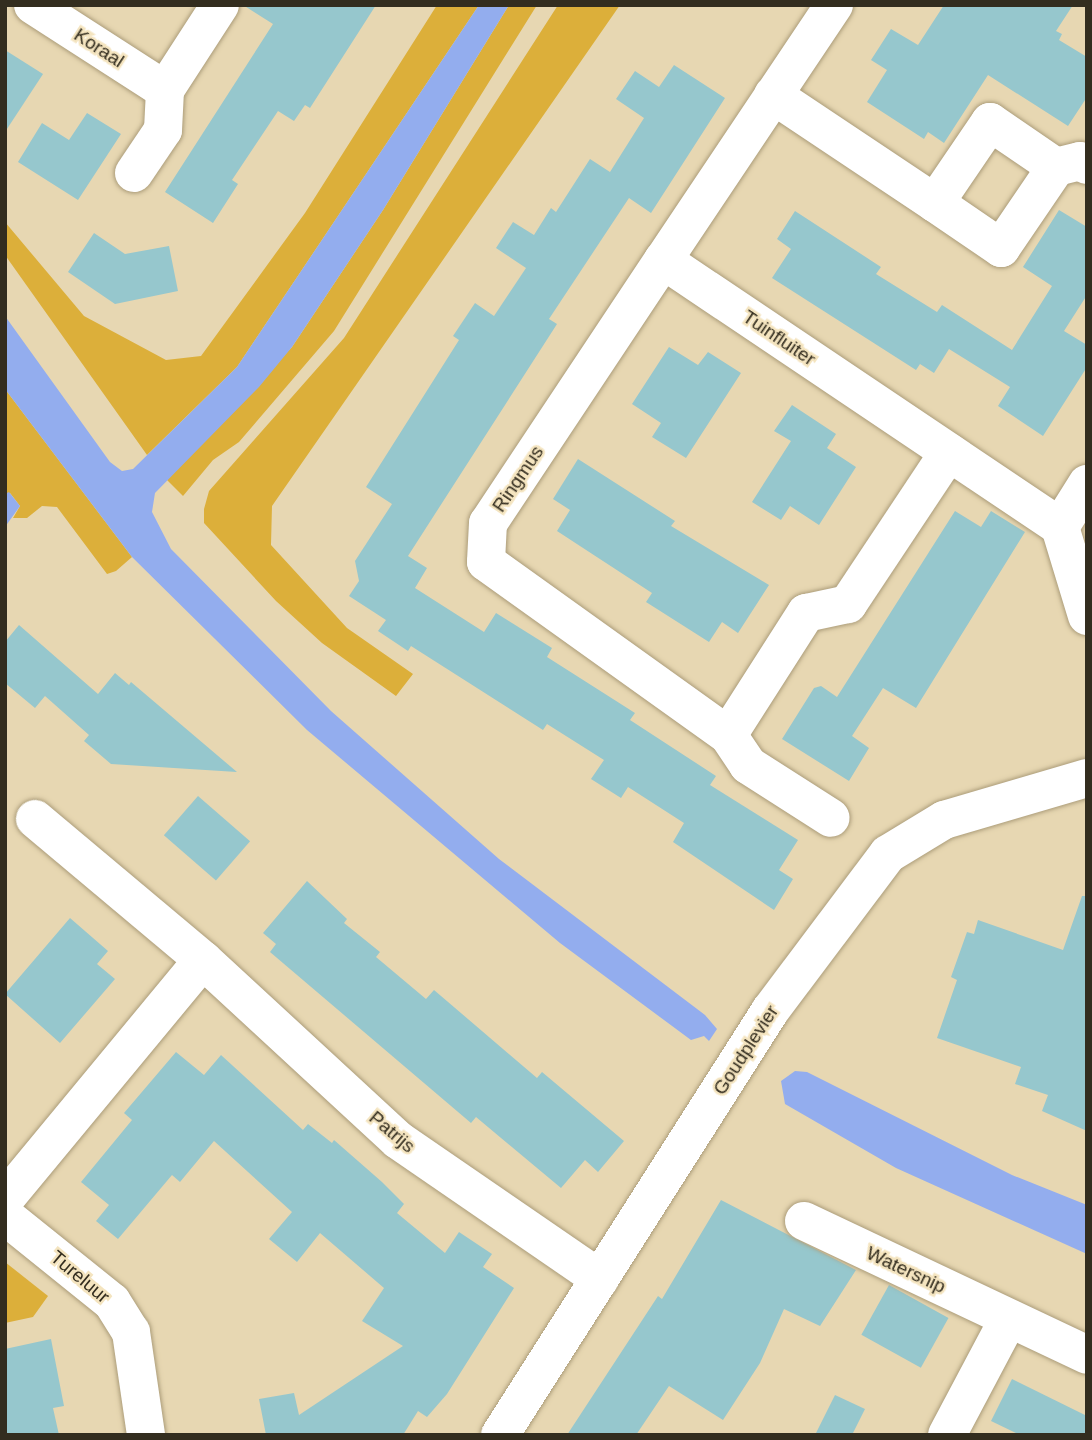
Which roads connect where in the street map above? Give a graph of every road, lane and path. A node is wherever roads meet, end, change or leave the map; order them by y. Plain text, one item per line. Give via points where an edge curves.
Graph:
1 (33, 5) edge
2 (220, 5) edge
3 (834, 5) edge
4 (165, 90) junction
5 (773, 95) junction
6 (1071, 166) edge
7 (134, 173) dead end
8 (935, 203) junction
9 (663, 260) junction
10 (949, 452) junction
11 (1078, 504) edge
12 (1087, 616) edge
13 (728, 735) junction
14 (1087, 778) edge
15 (831, 818) dead end
16 (35, 819) dead end
17 (203, 960) junction
18 (5, 1199) edge
19 (5, 1216) edge
20 (804, 1221) dead end
21 (600, 1279) junction
22 (1009, 1318) junction
23 (1087, 1355) edge
24 (146, 1435) edge
25 (500, 1435) edge
26 (947, 1435) edge

1 - 4 street, Koraal
2 - 4 street
3 - 5 street
4 - 7 street via 163,130
5 - 8 street
5 - 9 street
6 - 8 street via 1001,248
6 - 8 street via 990,122
9 - 10 street, Tuinfluiter
9 - 13 street, Ringmus via 488,523 486,562
10 - 11 street, Tuinfluiter
10 - 13 street via 848,604 806,613
11 - 12 street, Tuinfluiter
13 - 15 street, Ringmus via 748,765
14 - 21 street, Goudplevier via 944,820 888,854 770,1011
16 - 17 street, Patrijs
17 - 18 street
17 - 21 street, Patrijs via 398,1140
19 - 24 street, Tureluur via 112,1302 131,1332
20 - 22 street, Watersnip
21 - 25 street, Goudplevier
22 - 23 street, Watersnip
22 - 26 street

